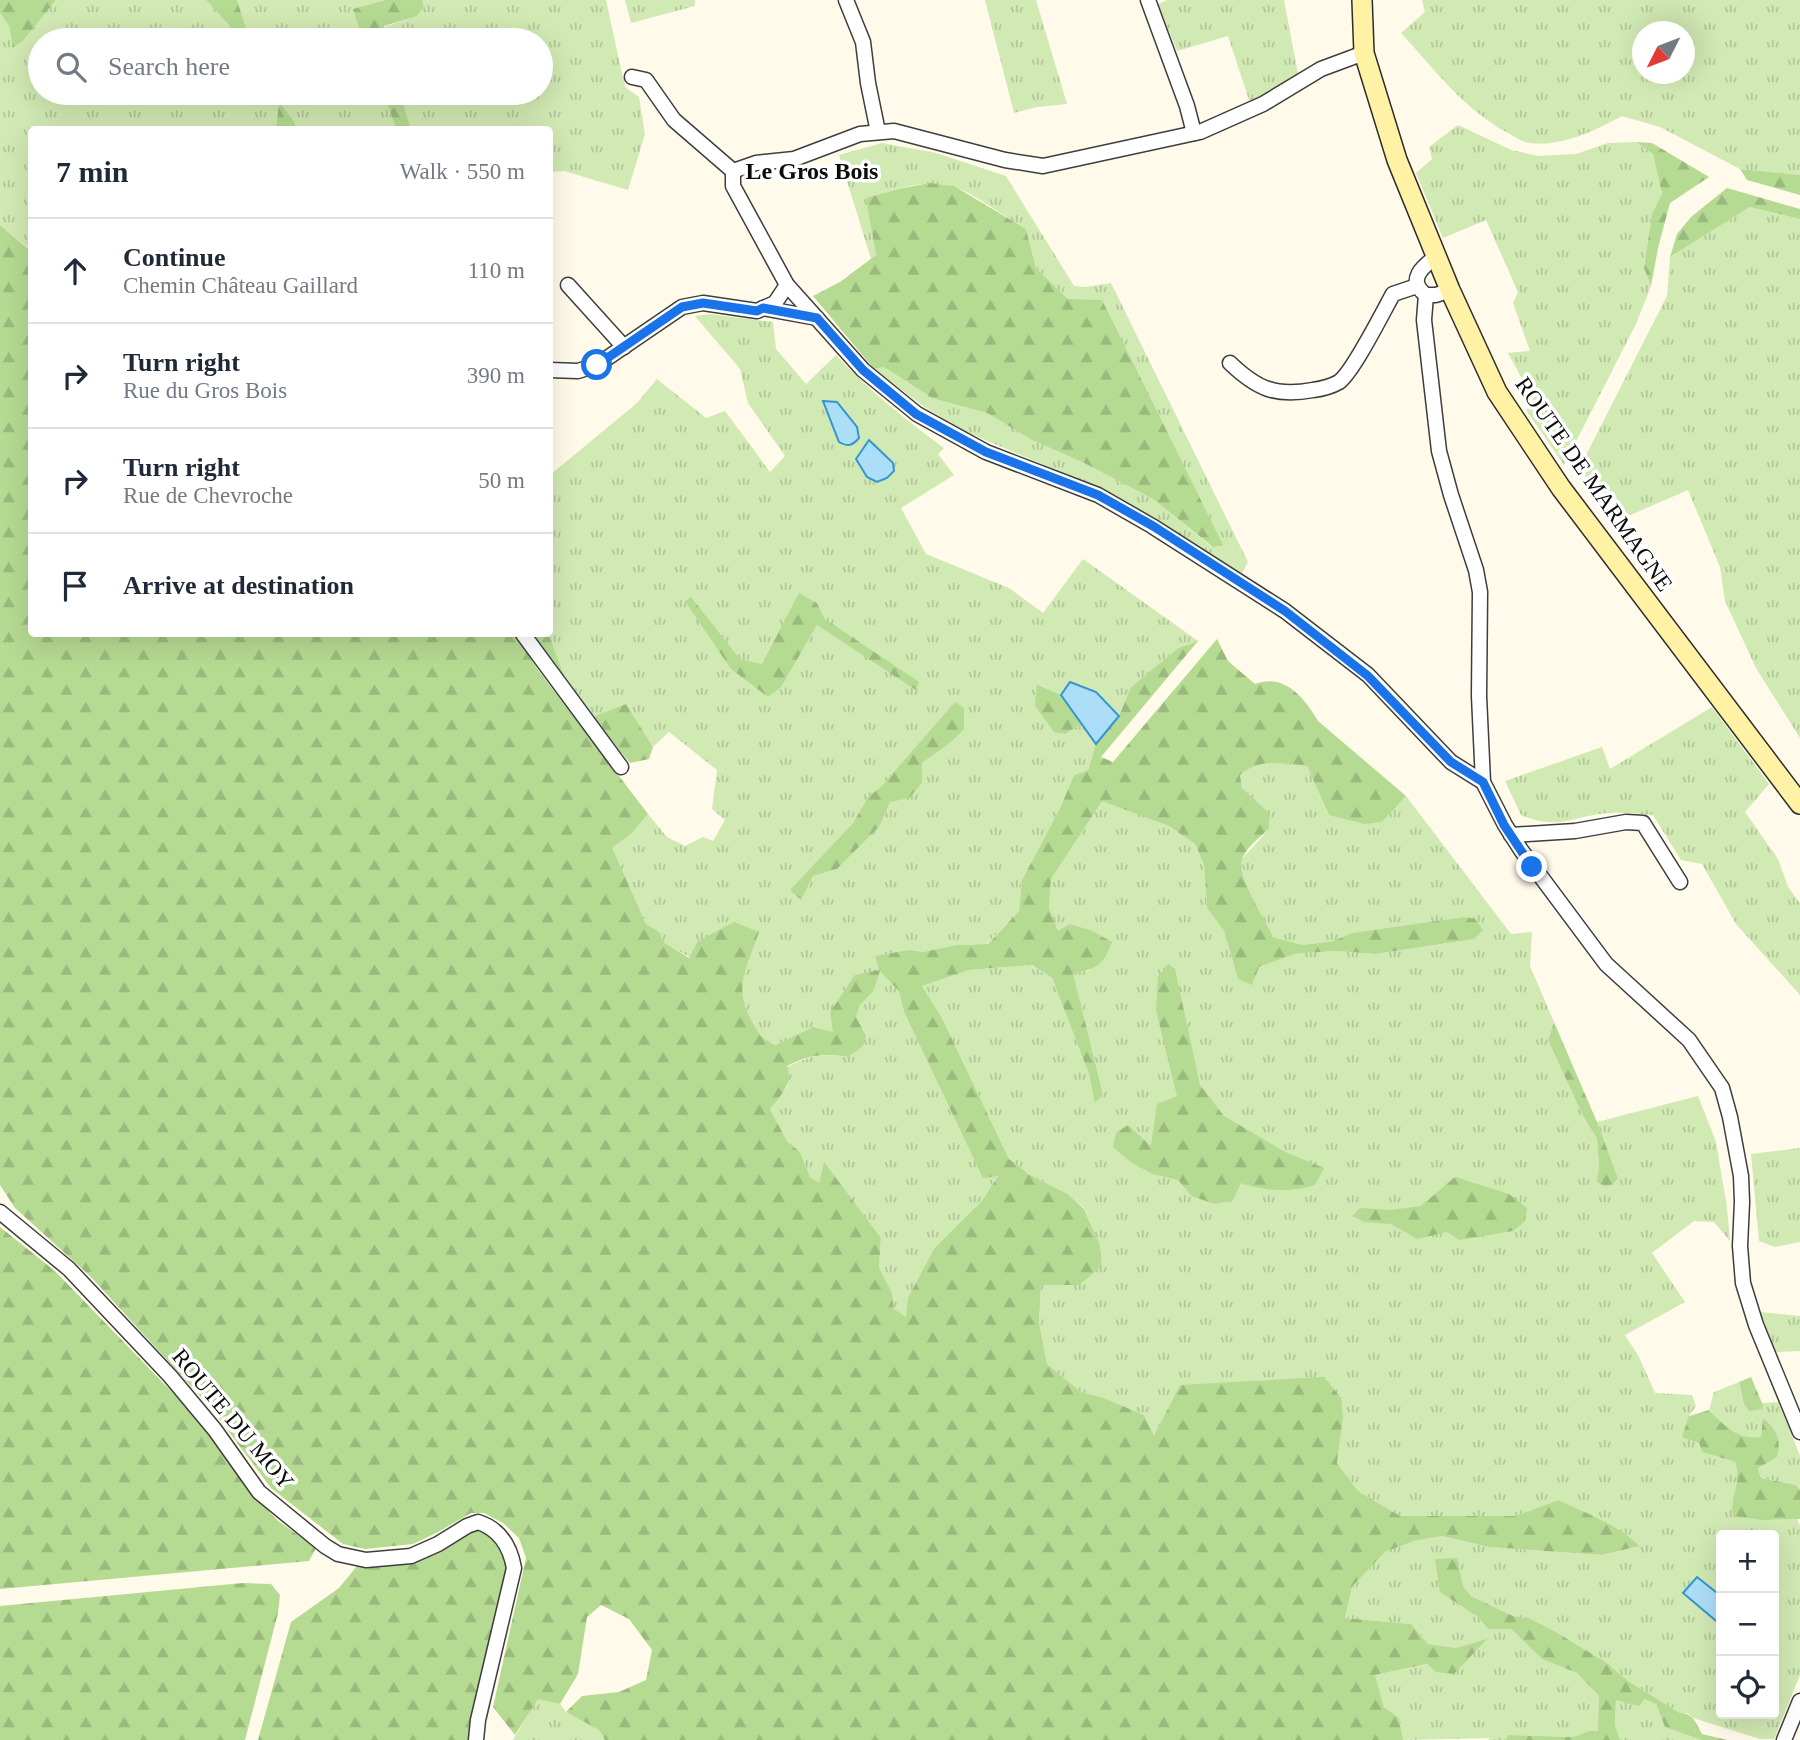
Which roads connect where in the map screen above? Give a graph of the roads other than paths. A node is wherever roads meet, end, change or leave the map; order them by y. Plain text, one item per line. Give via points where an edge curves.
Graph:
1 (846, 0) edge
2 (1148, 0) edge
3 (1362, 0) edge
4 (1364, 53) junction
5 (632, 77) dead end
6 (878, 132) junction
7 (1194, 133) junction
8 (733, 171) junction
9 (1437, 256) junction
10 (568, 285) dead end
11 (788, 285) junction
12 (1422, 290) junction
13 (1450, 290) junction
14 (763, 308) junction
15 (817, 318) junction
16 (624, 347) junction
17 (1230, 363) dead end
18 (553, 370) edge
19 (525, 637) edge
20 (621, 767) dead end
21 (1483, 782) junction
22 (1800, 804) edge
23 (1511, 835) junction
24 (1680, 882) dead end
25 (0, 1212) edge
26 (1800, 1432) edge
27 (1800, 1701) edge
28 (476, 1740) edge
29 (1784, 1740) edge

1 - 6 street via 863,42
2 - 7 street
3 - 4 main road, ROUTE DE MARMAGNE
4 - 7 street via 1321,69 1263,104
4 - 9 main road, ROUTE DE MARMAGNE via 1397,160
5 - 8 street via 646,80 674,120
6 - 7 street via 894,131 1043,166
6 - 8 street via 860,134 794,159
8 - 11 street via 733,186
9 - 12 street via 1421,267 1417,277
9 - 13 main road, ROUTE DE MARMAGNE
10 - 16 street
11 - 14 street via 775,303
11 - 15 street
12 - 13 street via 1436,295
12 - 17 street via 1393,294 1339,382 1293,394 1272,391 1248,380
12 - 21 street via 1439,450 1480,592
13 - 22 main road, ROUTE DE MARMAGNE via 1497,392 1536,453
14 - 15 street
14 - 16 street via 703,303 682,307
15 - 21 street via 863,370 916,414 986,452 1098,495 1285,611 1368,676 1451,762
16 - 18 street via 587,368
19 - 20 street
21 - 23 street
23 - 24 street via 1643,823
23 - 26 street via 1606,964 1689,1040 1722,1088 1741,1176 1743,1283
25 - 28 street, ROUTE DU MOY via 69,1269 170,1376 259,1492 325,1546 351,1558 380,1560 425,1551 478,1522 496,1531 508,1545 514,1568
27 - 29 street

